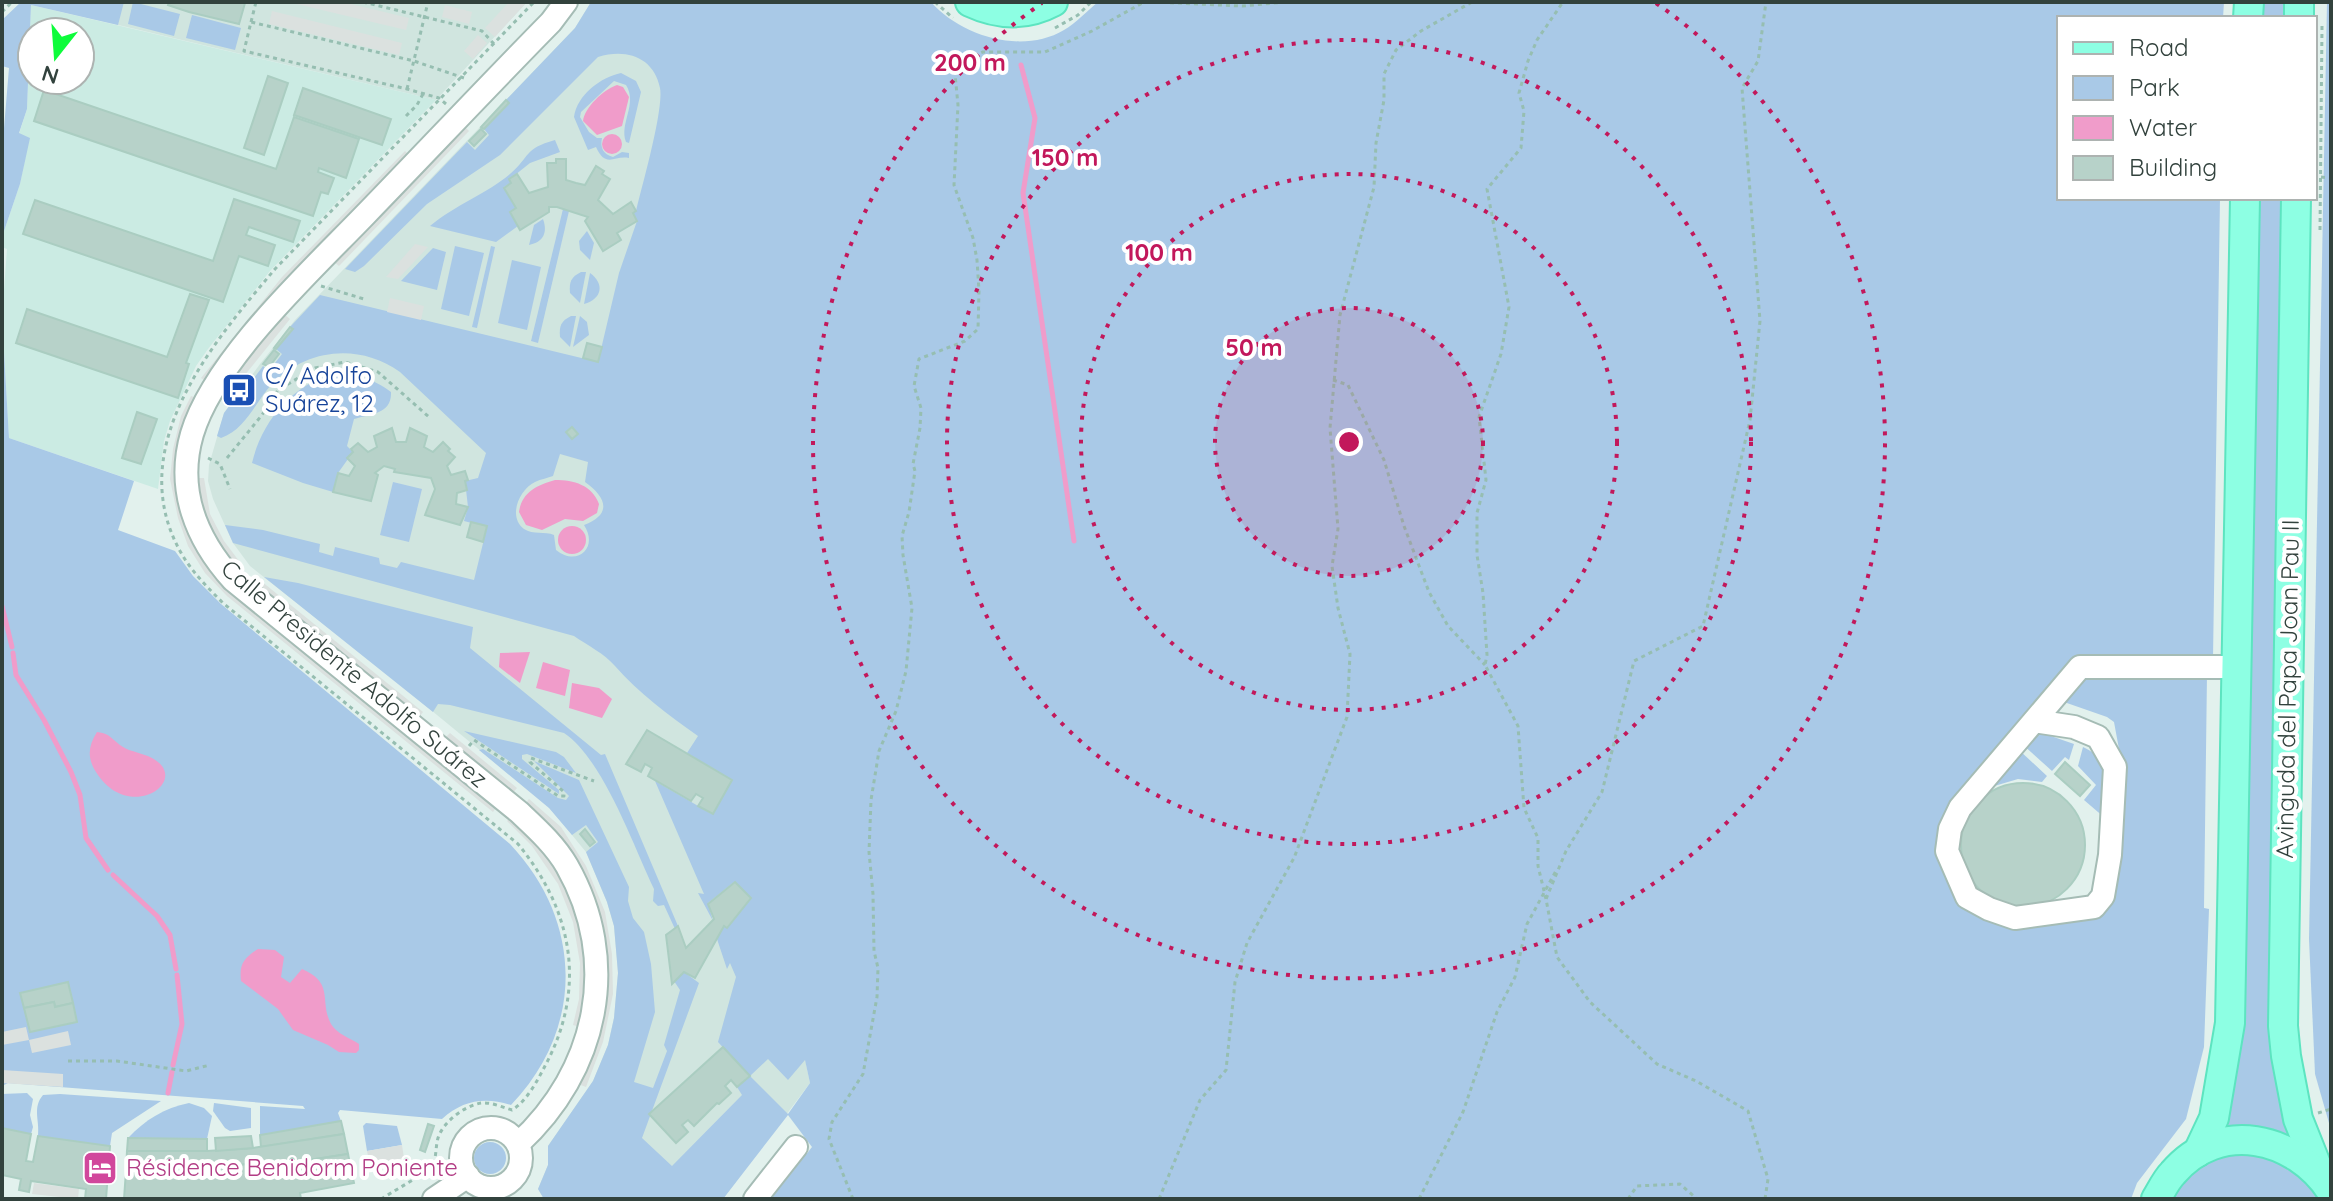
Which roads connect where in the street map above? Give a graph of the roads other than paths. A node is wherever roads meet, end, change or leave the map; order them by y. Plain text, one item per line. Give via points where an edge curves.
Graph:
1 (970, 2) edge
2 (1053, 2) edge
3 (565, 3) edge
4 (2245, 200) edge
5 (2296, 200) edge
6 (2235, 667) junction
7 (2034, 721) junction
8 (518, 1144) junction
9 (796, 1147) dead end
10 (2198, 1152) junction
11 (468, 1176) junction
12 (2326, 1183) edge
13 (508, 1192) edge
14 (434, 1199) edge
15 (755, 1199) edge
16 (2156, 1199) edge

1 - 2 main road via 1017,14
3 - 8 street, Calle Presidente Adolfo Suárez via 255,333 210,395 193,432 186,474 205,546 233,580 457,760 545,837 566,864 589,916 596,953 593,1017 568,1084
4 - 6 main road, Avinguda del Papa Joan Pau II
5 - 12 main road, Avinguda del Papa Joan Pau II via 2283,979 2286,1056
6 - 7 street via 2080,667
6 - 10 main road, Avinguda del Papa Joan Pau II via 2230,1023 2215,1114
7 - 7 street via 1960,808 1947,851 1967,897 2015,918 2094,907 2103,896 2110,855 2115,767 2098,737
8 - 11 street via 504,1130 475,1133 461,1158
8 - 13 street via 521,1163
9 - 15 street
10 - 12 main road, Avinguda del Papa Joan Pau II via 2223,1142 2276,1145 2300,1156
10 - 16 main road, Avinguda del Papa Joan Pau II via 2173,1172
11 - 13 street via 484,1187
11 - 14 street

